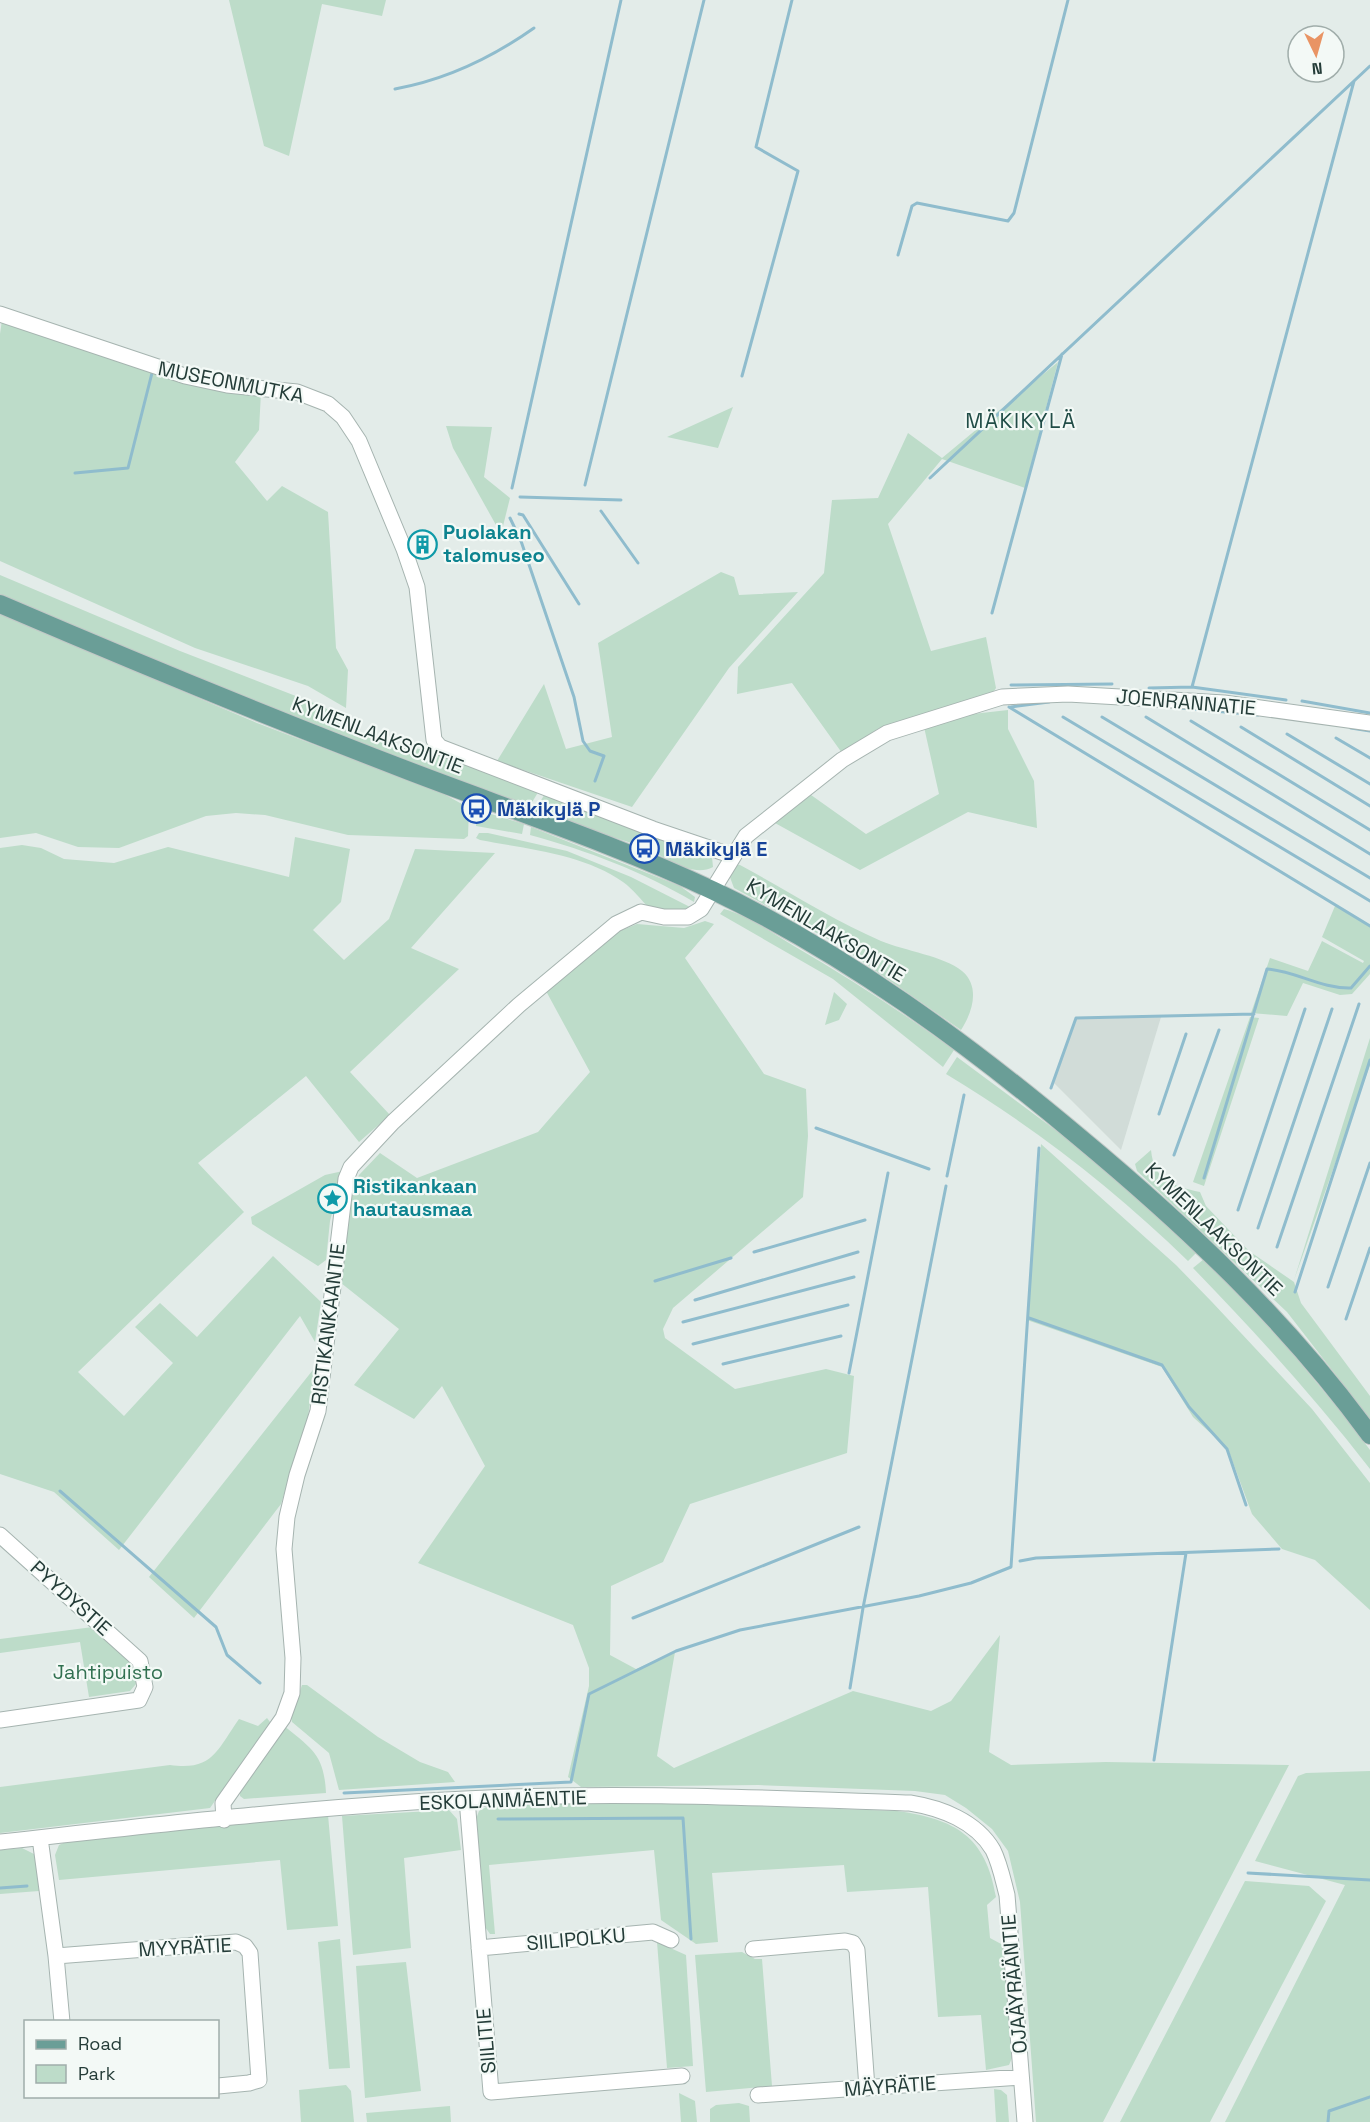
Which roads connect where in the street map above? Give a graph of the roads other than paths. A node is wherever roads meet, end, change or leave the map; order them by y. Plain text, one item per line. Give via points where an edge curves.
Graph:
1 (0, 314) edge
2 (0, 604) edge
3 (1370, 723) edge
4 (733, 855) junction
5 (711, 889) junction
6 (1370, 1435) edge
7 (0, 1535) edge
8 (0, 1720) edge
9 (467, 1799) junction
10 (224, 1820) junction
11 (40, 1838) junction
12 (0, 1842) edge
13 (992, 1849) joint
14 (671, 1940) dead end
15 (479, 1948) junction
16 (753, 1949) dead end
17 (56, 1956) junction
18 (62, 2020) edge
19 (682, 2076) dead end
20 (1021, 2077) junction
21 (219, 2086) edge
22 (867, 2088) junction
23 (758, 2096) dead end
24 (1025, 2122) edge

1 - 4 street, MUSEONMUTKA via 144,365 227,385 297,392 335,410 359,441 414,579 434,740 440,747 653,829
2 - 5 main road, KYMENLAAKSONTIE via 199,689
3 - 4 street, JOENRANNATIE via 1175,699 1068,694 1002,697 887,732 842,759 746,836
4 - 5 street, RISTIKANKAANTIE
5 - 6 main road, KYMENLAAKSONTIE via 852,969 1005,1075 1207,1249 1275,1320
5 - 10 street, RISTIKANKAANTIE via 701,909 688,916 640,912 616,924 486,1036 393,1122 351,1167 346,1179 318,1411 287,1517 284,1561 293,1658 292,1693 283,1718 223,1803
7 - 8 street, PYYDYSTIE via 140,1661 145,1687 139,1700
9 - 10 street, ESKOLANMÄENTIE via 335,1807
9 - 13 street, ESKOLANMÄENTIE via 696,1796 910,1803 953,1815
9 - 15 street, SIILITIE
10 - 11 street, ESKOLANMÄENTIE
11 - 12 street, ESKOLANMÄENTIE
11 - 17 street
13 - 20 street, OJAÄYRÄÄNTIE via 1006,1895
14 - 15 street, SIILIPOLKU via 653,1932
15 - 19 street, SIILITIE via 490,2092
16 - 22 street via 853,1943 857,1950
17 - 18 street
17 - 21 street, MYYRÄTIE via 236,1942 245,1946 250,1953 259,2079
20 - 22 street, MÄYRÄTIE
20 - 24 street, OJAÄYRÄÄNTIE
22 - 23 street, MÄYRÄTIE

